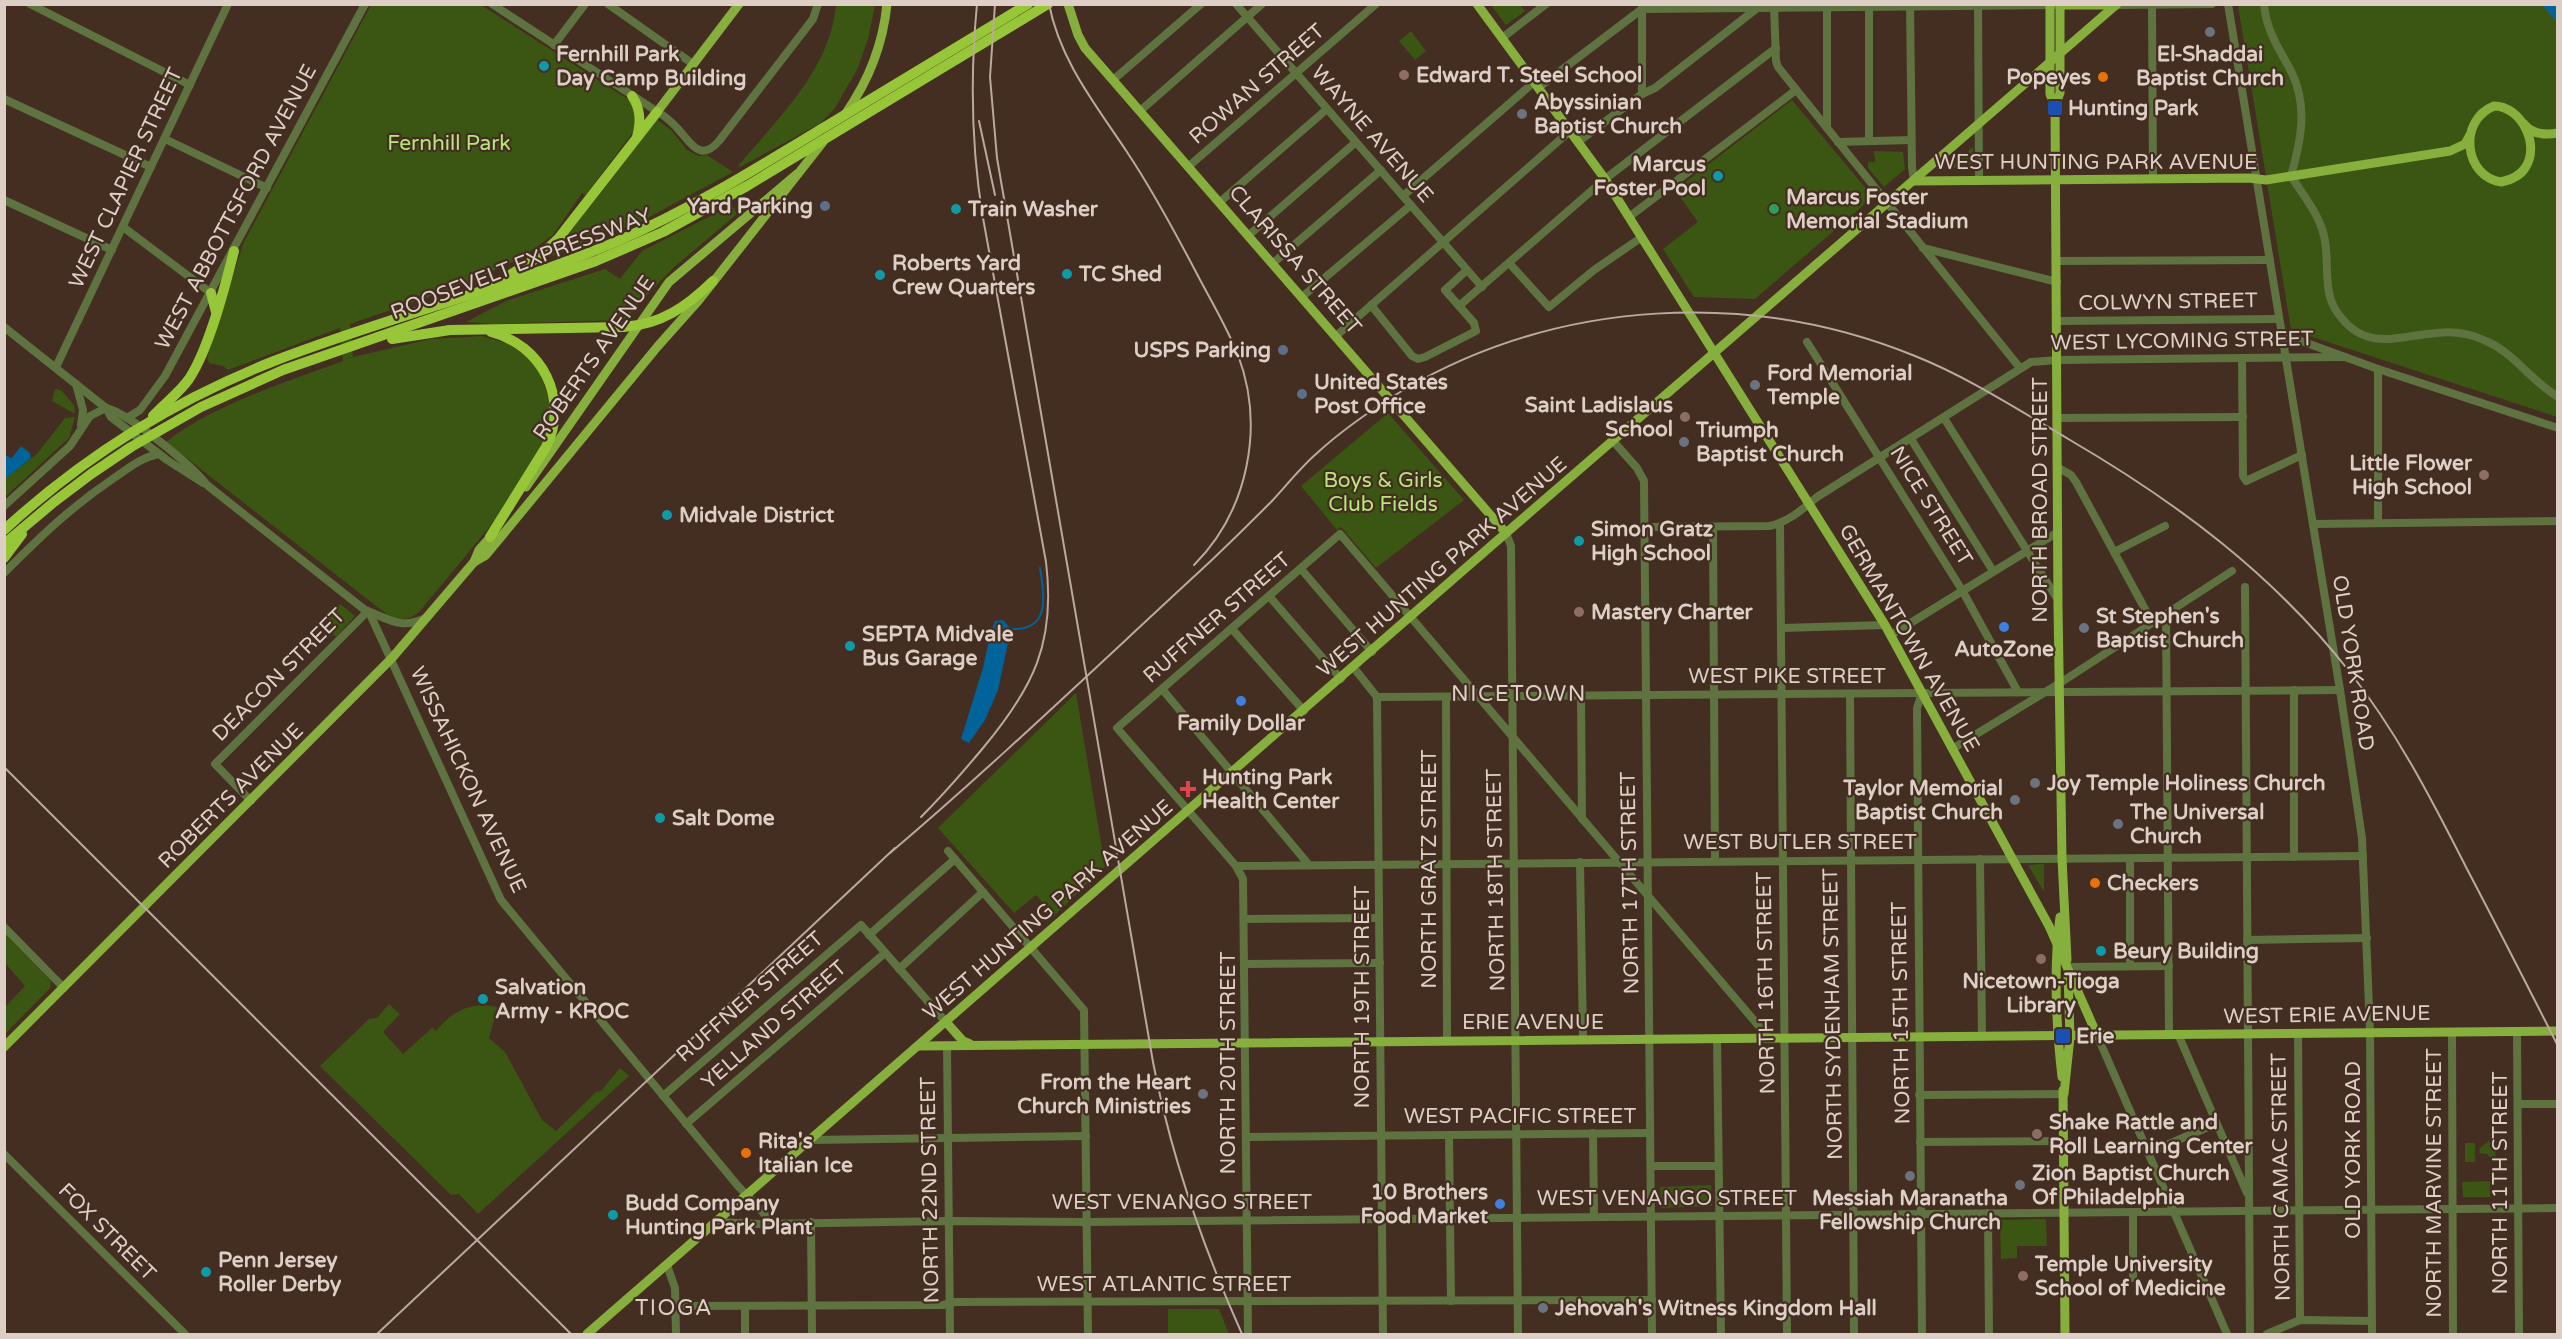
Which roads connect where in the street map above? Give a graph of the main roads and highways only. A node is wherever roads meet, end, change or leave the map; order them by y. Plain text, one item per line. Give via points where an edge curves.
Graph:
1 (740, 4) edge
2 (887, 4) edge
3 (1028, 4) edge
4 (1048, 4) edge
5 (1068, 4) edge
6 (1477, 4) edge
7 (2055, 5) edge
8 (2116, 5) edge
9 (2061, 53) junction
10 (2049, 63) junction
11 (632, 96) road end
12 (2055, 106) junction
13 (657, 112) joint
14 (2524, 124) junction
15 (2553, 134) edge
16 (2470, 135) junction
17 (637, 137) junction
18 (2450, 151) junction
19 (794, 152) junction
20 (2530, 154) junction
21 (2475, 161) junction
22 (797, 174) junction
23 (2056, 179) junction
24 (1914, 181) junction
25 (234, 251) road end
26 (713, 281) junction
27 (483, 289) junction
28 (211, 293) road end
29 (216, 314) junction
30 (476, 329) junction
31 (352, 346) junction
32 (1715, 353) junction
33 (145, 426) junction
34 (37, 516) junction
35 (4, 530) edge
36 (1506, 533) junction
37 (490, 537) junction
38 (4, 544) edge
39 (4, 558) edge
40 (474, 562) junction
41 (2063, 894) junction
42 (2057, 942) junction
43 (2067, 967) junction
44 (946, 1022) junction
45 (2558, 1031) edge
46 (2070, 1035) junction
47 (2097, 1035) junction
48 (2057, 1036) junction
49 (970, 1044) junction
50 (919, 1046) junction
51 (4, 1047) edge
52 (2064, 1094) junction
53 (588, 1334) edge
54 (2065, 1335) edge

1 - 13 main road
2 - 22 main road, ROBERTS AVENUE via 876,58 859,94
3 - 19 highway, ROOSEVELT EXPRESSWAY
4 - 19 highway, ROOSEVELT EXPRESSWAY
5 - 36 main road, CLARISSA STREET via 1081,41 1113,80
6 - 32 main road, GERMANTOWN AVENUE via 1605,179
7 - 8 main road
7 - 9 main road, NORTH BROAD STREET
7 - 10 main road, NORTH BROAD STREET
8 - 9 main road
9 - 10 main road
9 - 12 main road, NORTH BROAD STREET via 2060,93
10 - 12 main road, NORTH BROAD STREET via 2050,94
10 - 24 main road
11 - 17 highway via 639,111
12 - 23 main road, NORTH BROAD STREET
13 - 17 highway
14 - 15 main road, WEST HUNTING PARK AVENUE via 2530,130
14 - 16 main road, WEST HUNTING PARK AVENUE via 2514,112 2494,106 2476,119
14 - 20 main road
15 - 20 main road, WEST HUNTING PARK AVENUE via 2533,145
16 - 18 main road, WEST HUNTING PARK AVENUE via 2465,144
16 - 21 main road
17 - 27 highway via 550,248
18 - 21 main road, WEST HUNTING PARK AVENUE via 2467,153
18 - 23 main road, WEST HUNTING PARK AVENUE via 2266,180
19 - 27 highway, ROOSEVELT EXPRESSWAY via 661,222
19 - 31 highway, ROOSEVELT EXPRESSWAY via 706,210 618,252
20 - 21 main road, WEST HUNTING PARK AVENUE via 2522,172 2501,182 2483,173
22 - 26 main road, ROBERTS AVENUE
22 - 37 main road, ROBERTS AVENUE via 676,275
23 - 24 main road, WEST HUNTING PARK AVENUE
23 - 41 main road, NORTH BROAD STREET
24 - 32 main road, WEST HUNTING PARK AVENUE
25 - 29 highway
26 - 30 highway via 672,315 642,325
26 - 40 main road, ROBERTS AVENUE via 486,555
27 - 33 highway, ROOSEVELT EXPRESSWAY via 273,361 208,390
28 - 29 highway
29 - 33 highway via 189,378
30 - 31 highway via 426,332
30 - 37 highway via 505,337 526,349 545,373 555,406 553,431 546,447
31 - 34 highway, ROOSEVELT EXPRESSWAY via 265,378 181,418 112,460
32 - 36 main road, WEST HUNTING PARK AVENUE
32 - 42 main road, GERMANTOWN AVENUE via 1891,635
33 - 35 highway, ROOSEVELT EXPRESSWAY via 68,476
34 - 38 highway, ROOSEVELT EXPRESSWAY
34 - 39 highway
36 - 44 main road, WEST HUNTING PARK AVENUE
37 - 40 main road, ROBERTS AVENUE
40 - 51 main road, ROBERTS AVENUE via 392,658
41 - 42 main road, NORTH BROAD STREET
41 - 43 main road, NORTH BROAD STREET
42 - 43 main road, GERMANTOWN AVENUE
42 - 48 main road, NORTH BROAD STREET
43 - 46 main road, NORTH BROAD STREET
43 - 47 main road, GERMANTOWN AVENUE
44 - 49 main road
44 - 50 main road, WEST HUNTING PARK AVENUE
45 - 47 main road, WEST ERIE AVENUE
46 - 47 main road, ERIE AVENUE
46 - 48 main road, ERIE AVENUE
46 - 52 main road, NORTH BROAD STREET
48 - 49 main road, ERIE AVENUE
48 - 52 main road, NORTH BROAD STREET
49 - 50 main road, ERIE AVENUE
50 - 53 main road, WEST HUNTING PARK AVENUE
52 - 54 main road, NORTH BROAD STREET

